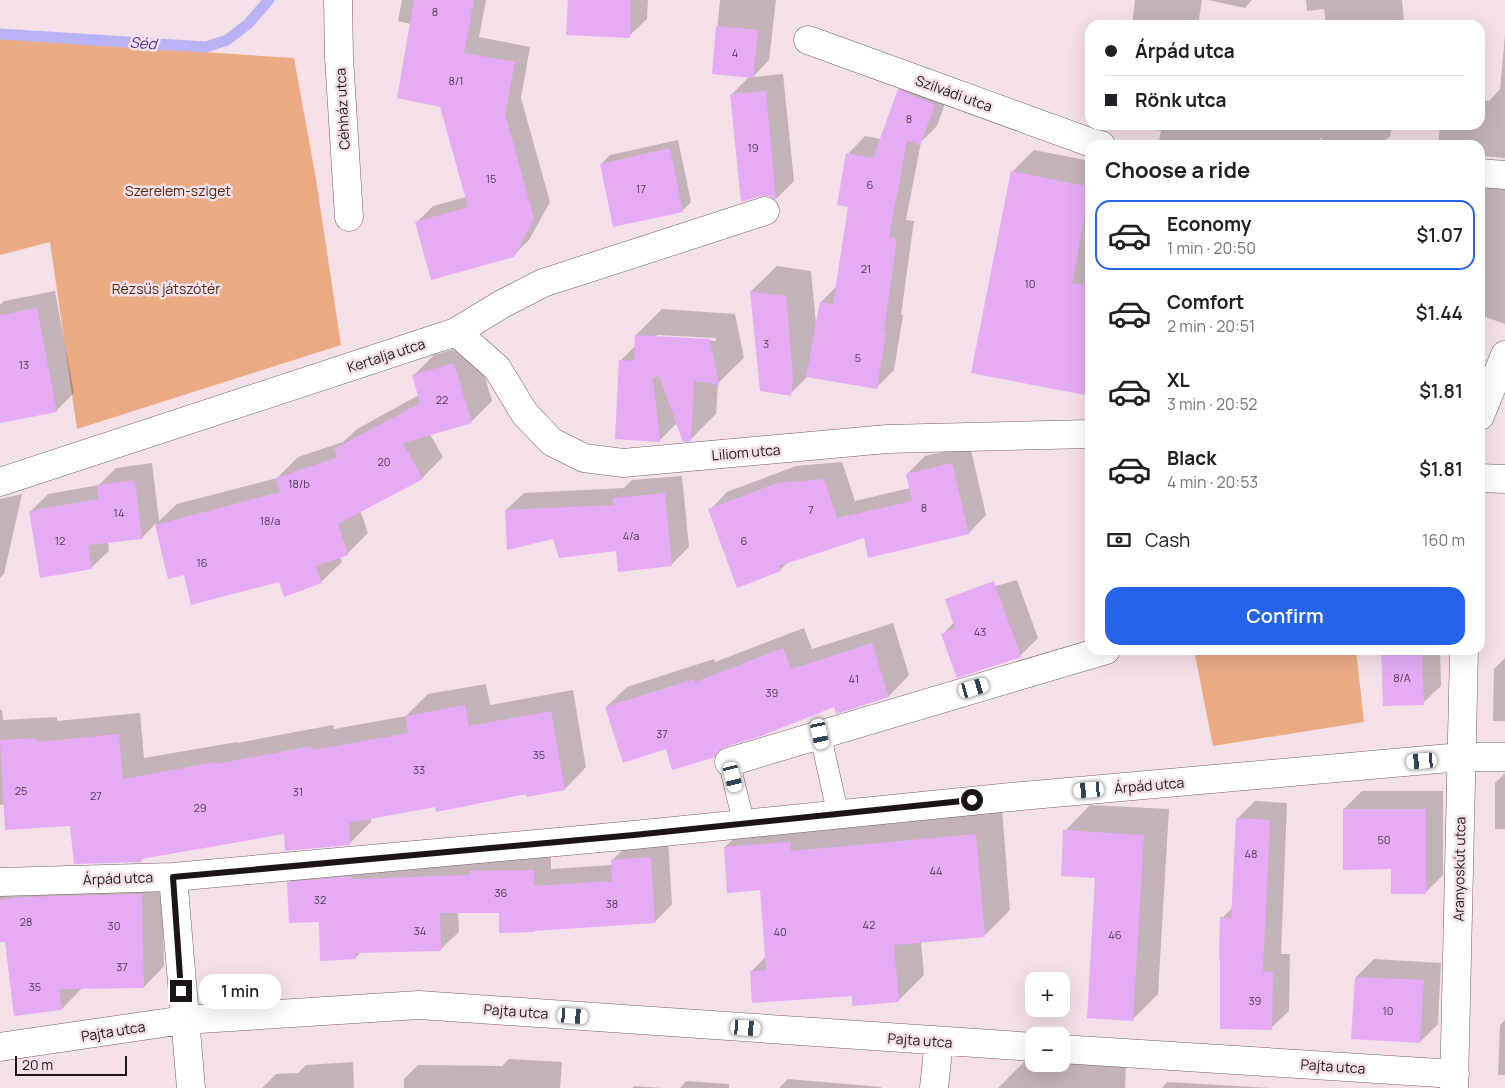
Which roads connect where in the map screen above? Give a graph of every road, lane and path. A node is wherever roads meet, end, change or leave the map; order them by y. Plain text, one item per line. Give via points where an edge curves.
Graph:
1 (338, 0) edge
2 (808, 40) dead end
3 (1085, 141) edge
4 (1485, 174) edge
5 (1505, 175) edge
6 (765, 212) dead end
7 (349, 217) dead end
8 (456, 332) junction
9 (1505, 355) edge
10 (1485, 404) edge
11 (1085, 434) edge
12 (1485, 478) edge
13 (1505, 479) edge
14 (0, 482) edge
15 (1089, 655) edge
16 (1464, 655) edge
17 (820, 734) junction
18 (1461, 757) junction
19 (1505, 757) edge
20 (729, 762) joint
21 (838, 814) junction
22 (744, 824) junction
23 (173, 877) junction
24 (0, 882) edge
25 (184, 1020) junction
26 (939, 1041) junction
27 (1025, 1046) edge
28 (0, 1047) edge
29 (1070, 1050) edge
30 (1455, 1081) edge
31 (191, 1088) edge
32 (934, 1088) edge

1 - 7 street, Céhház utca
2 - 3 street, Szilvádi utca
4 - 5 street
6 - 8 street, Kertalja utca via 543,283
8 - 11 street, Liliom utca via 497,368 526,414 552,442 584,458 623,463 887,439
8 - 14 street, Kertalja utca
9 - 10 street
12 - 13 street
15 - 17 street
16 - 18 street, Aranyoskút utca
17 - 20 street
17 - 21 lane
18 - 19 street, Árpád utca
18 - 21 street, Árpád utca
18 - 30 street, Aranyoskút utca
20 - 22 lane
21 - 22 street, Árpád utca
22 - 23 street, Árpád utca
23 - 24 street, Árpád utca
23 - 25 street
25 - 26 street, Pajta utca via 419,1005
25 - 28 street, Pajta utca
25 - 31 street
26 - 27 street, Pajta utca
26 - 32 street
29 - 30 street, Pajta utca

